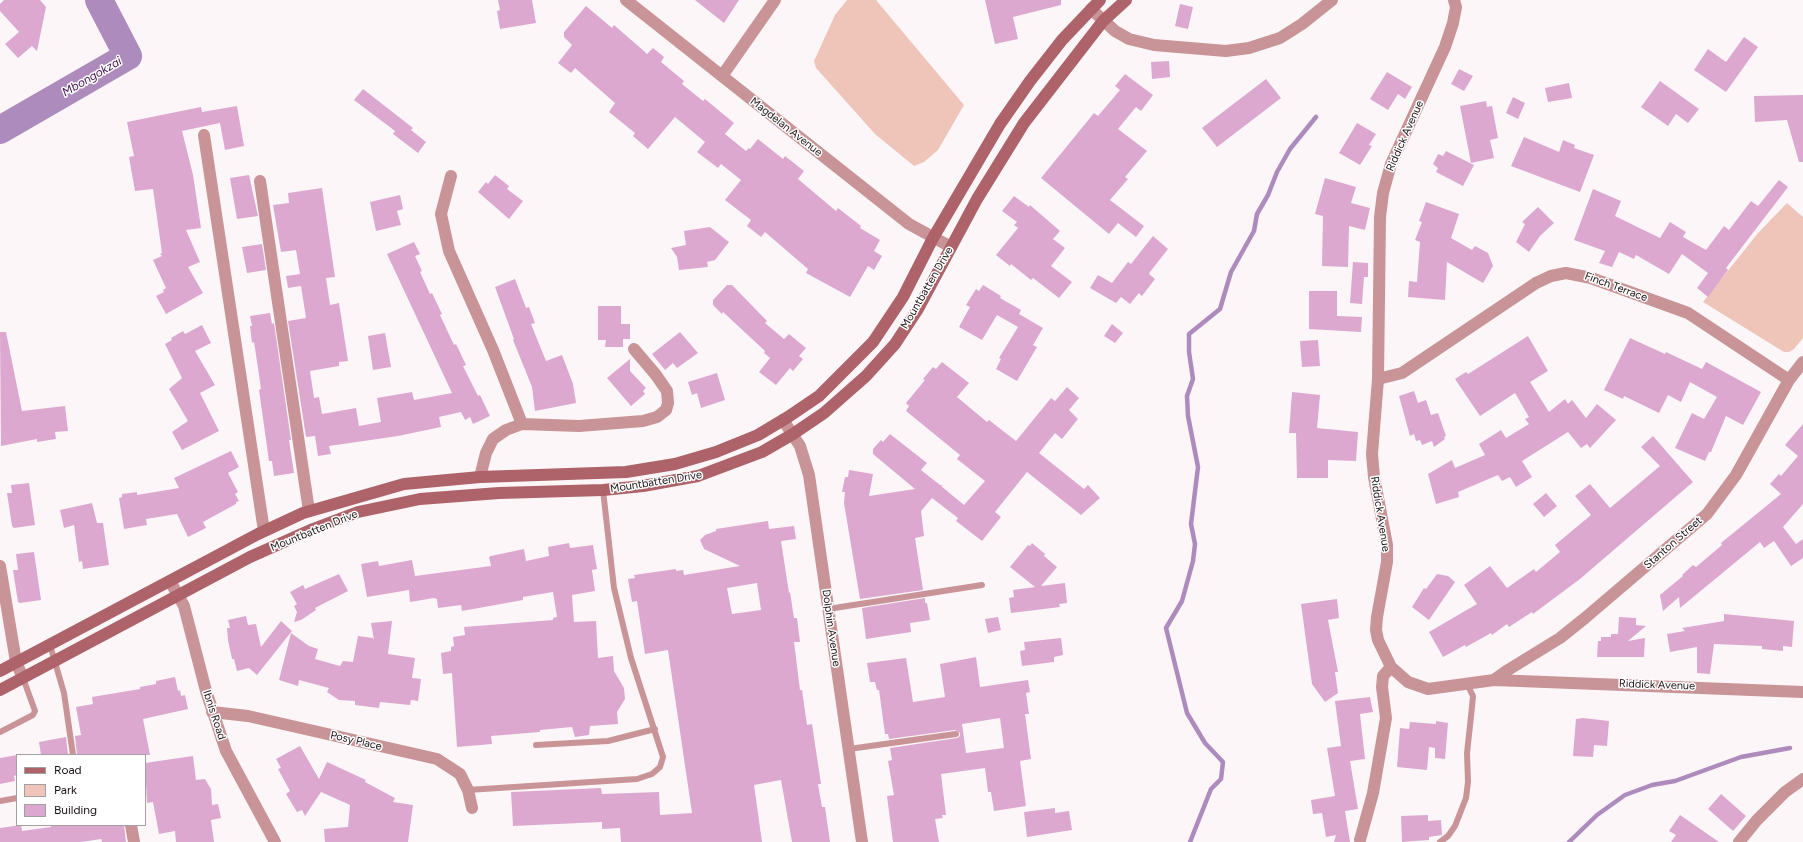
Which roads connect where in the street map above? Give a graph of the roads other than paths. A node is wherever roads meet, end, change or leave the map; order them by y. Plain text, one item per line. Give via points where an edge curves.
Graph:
1 (626, 0) edge
2 (775, 0) edge
3 (1100, 0) edge
4 (1126, 0) edge
5 (1332, 0) edge
6 (1454, 0) edge
7 (1091, 9) junction
8 (1103, 21) junction
9 (722, 76) junction
10 (204, 135) dead end
11 (450, 176) dead end
12 (260, 181) dead end
13 (933, 238) junction
14 (951, 247) junction
15 (634, 349) dead end
16 (1803, 362) edge
17 (1378, 379) junction
18 (1789, 380) junction
19 (783, 420) junction
20 (522, 424) junction
21 (793, 434) junction
22 (480, 477) junction
23 (603, 490) junction
24 (308, 512) junction
25 (264, 532) junction
26 (0, 566) edge
27 (170, 582) junction
28 (982, 585) dead end
29 (179, 596) junction
30 (828, 609) junction
31 (50, 645) junction
32 (54, 661) junction
33 (16, 662) junction
34 (1391, 667) junction
35 (0, 671) edge
36 (23, 678) junction
37 (1494, 680) junction
38 (1467, 684) junction
39 (0, 690) edge
40 (1803, 692) edge
41 (212, 712) junction
42 (655, 729) junction
43 (0, 732) edge
44 (956, 734) dead end
45 (536, 745) dead end
46 (849, 749) junction
47 (73, 754) edge
48 (1803, 779) edge
49 (468, 790) junction
50 (16, 798) edge
51 (0, 801) edge
52 (472, 808) dead end
53 (131, 826) edge
54 (1360, 840) dead end
55 (134, 842) edge
56 (275, 842) edge
57 (862, 842) edge
58 (1440, 842) edge
59 (1739, 842) edge

1 - 9 street, Magdelan Avenue
2 - 9 street
3 - 7 main road, Mountbatten Drive
4 - 8 main road, Mountbatten Drive
5 - 8 street via 1280,38 1249,48 1226,51 1141,42 1122,35
6 - 17 street, Riddick Avenue via 1456,7 1453,23 1445,47 1391,164 1383,193 1380,217
7 - 8 street
7 - 13 main road, Mountbatten Drive via 1062,40 1000,124
8 - 14 main road, Mountbatten Drive via 1024,123
9 - 13 street, Magdelan Avenue via 909,224
10 - 25 street
11 - 20 street via 442,214 449,251 493,350
12 - 24 street
13 - 14 street, Magdelan Avenue
13 - 19 main road, Mountbatten Drive via 903,297 873,342 819,396
14 - 21 main road, Mountbatten Drive via 918,309 895,344 856,385 824,413
15 - 20 street via 667,391 666,410 657,417 643,421 579,426
16 - 18 street, Stanton Street
17 - 18 street, Finch Terrace via 1402,373 1536,283 1566,273 1590,278 1688,314
17 - 34 street, Riddick Avenue via 1372,454 1387,545 1387,562 1376,630
18 - 37 street, Stanton Street via 1736,475 1707,514 1560,638
19 - 21 street, Dolphin Avenue
19 - 22 main road, Mountbatten Drive via 758,435 716,452 675,464 626,472
20 - 22 street via 506,430 493,439
21 - 23 main road, Mountbatten Drive via 762,452 698,476
21 - 30 street, Dolphin Avenue via 800,446 809,475
22 - 24 main road, Mountbatten Drive via 404,484
23 - 29 main road, Mountbatten Drive via 499,493 420,499 358,512 250,557
23 - 42 lane via 614,588 631,658
24 - 25 main road, Mountbatten Drive
25 - 27 main road, Mountbatten Drive
26 - 33 street
27 - 29 street, Ibnis Road
27 - 31 main road, Mountbatten Drive
28 - 30 lane
29 - 32 main road, Mountbatten Drive
29 - 41 street, Ibnis Road via 192,632
30 - 46 street, Dolphin Avenue
31 - 32 lane
31 - 33 main road, Mountbatten Drive
32 - 36 main road, Mountbatten Drive
32 - 47 lane via 64,693
33 - 35 main road, Mountbatten Drive
33 - 36 street
34 - 38 street, Riddick Avenue via 1417,687 1428,689
34 - 54 street via 1383,676 1386,718 1373,793
36 - 39 main road, Mountbatten Drive
36 - 43 lane via 35,711 33,715
37 - 38 street, Riddick Avenue
37 - 40 street, Riddick Avenue
38 - 58 lane via 1472,696 1472,707 1466,798 1455,826
41 - 49 street, Posy Place via 248,716 437,758 460,774
41 - 56 street, Ibnis Road via 229,756
42 - 45 lane via 608,741
42 - 49 lane via 663,757 662,762 652,774 637,779
44 - 46 lane
46 - 57 street, Dolphin Avenue
48 - 59 street via 1757,820
49 - 52 street, Posy Place
50 - 51 lane
53 - 55 street

